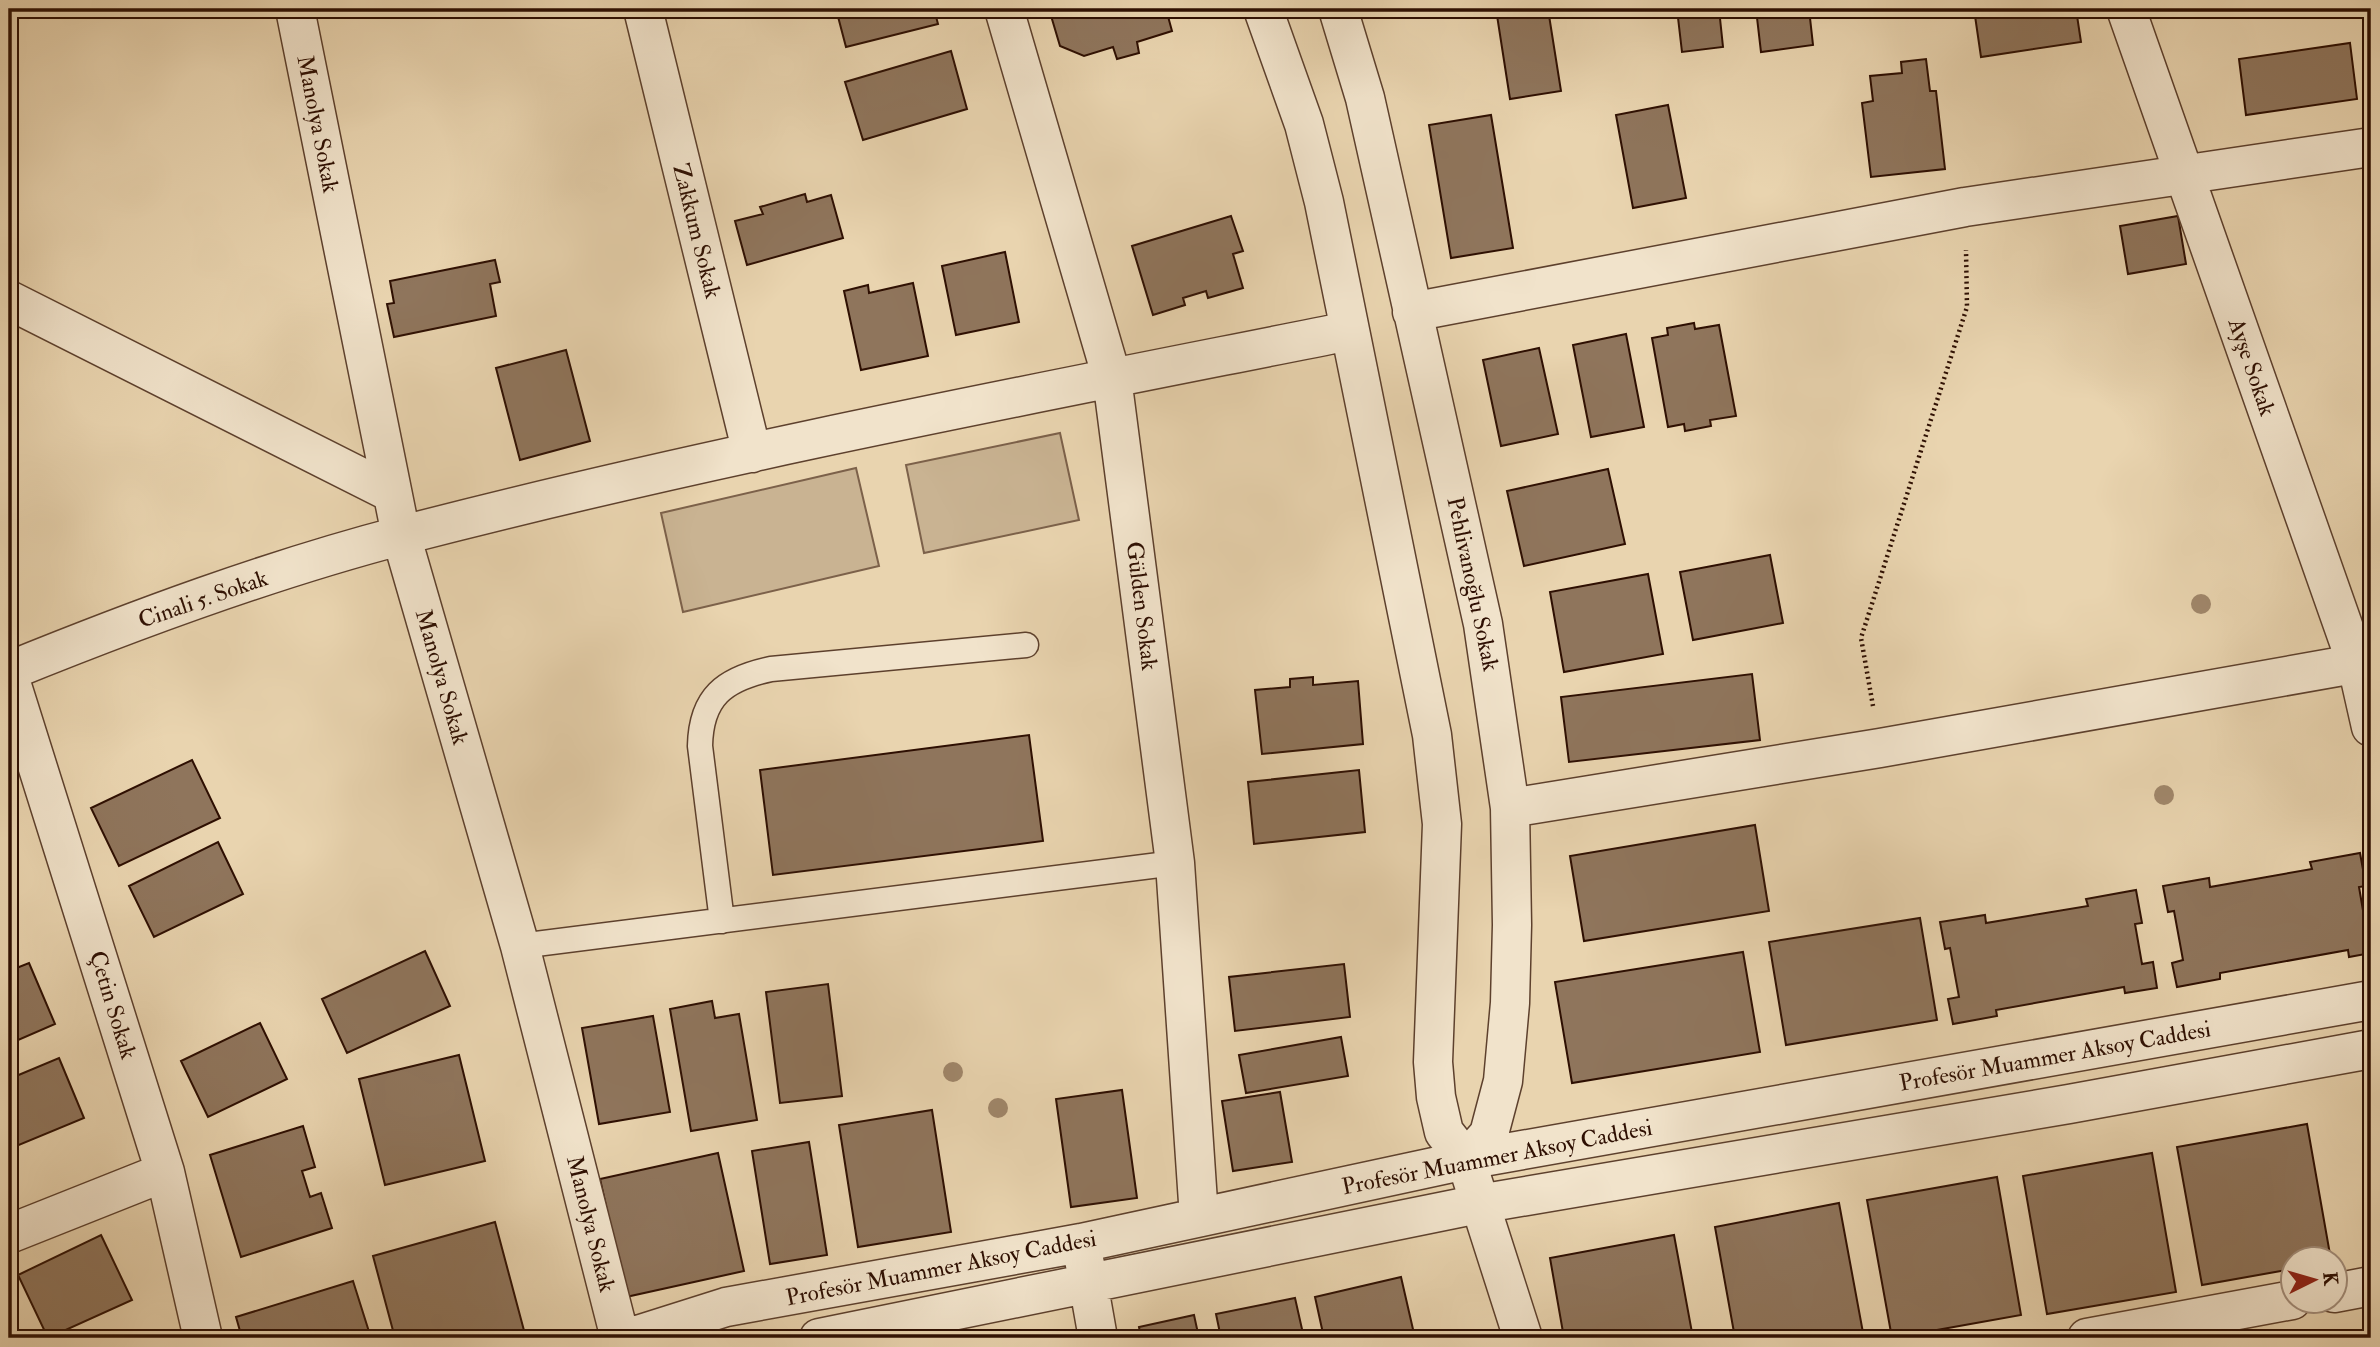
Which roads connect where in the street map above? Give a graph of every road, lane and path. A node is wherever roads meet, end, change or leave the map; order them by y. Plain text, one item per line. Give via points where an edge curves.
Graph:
1 (295, 9) edge
2 (643, 9) edge
3 (1004, 9) edge
4 (1263, 9) edge
5 (1338, 9) edge
6 (2126, 9) edge
7 (2371, 146) edge
8 (2184, 172) junction
9 (1965, 207) junction
10 (9, 300) edge
11 (1412, 312) junction
12 (1349, 331) junction
13 (1112, 378) junction
14 (752, 453) junction
15 (392, 493) junction
16 (401, 535) junction
17 (1026, 645) dead end
18 (2364, 663) edge
19 (9, 674) edge
20 (2371, 727) edge
21 (1880, 748) junction
22 (1510, 808) junction
23 (1175, 863) junction
24 (722, 921) junction
25 (520, 946) junction
26 (2371, 1000) edge
27 (2371, 1049) edge
28 (1466, 1160) junction
29 (165, 1172) junction
30 (1479, 1205) junction
31 (1199, 1217) junction
32 (9, 1234) edge
33 (1081, 1243) junction
34 (1088, 1285) junction
35 (2371, 1286) edge
36 (2348, 1290) edge
37 (2278, 1303) edge
38 (203, 1338) edge
39 (620, 1338) edge
40 (628, 1338) edge
41 (819, 1338) edge
42 (1098, 1338) edge
43 (1523, 1338) edge
44 (2087, 1338) edge

1 - 15 street, Manolya Sokak
2 - 14 street, Zakkum Sokak
3 - 13 street, Gülden Sokak
4 - 12 street via 1304,124
5 - 11 street, Pehlivanoğlu Sokak via 1365,98
6 - 8 street, Ayşe Sokak
7 - 8 street
8 - 9 street
8 - 18 street, Ayşe Sokak
9 - 11 street
9 - 21 path via 1967,307 1861,638
10 - 15 street
11 - 22 street, Pehlivanoğlu Sokak via 1486,636
12 - 13 street, Cinali 5. Sokak
12 - 28 street via 1432,735 1442,824 1433,1062 1444,1132
13 - 14 street, Cinali 5. Sokak
13 - 23 street, Gülden Sokak
14 - 16 street, Cinali 5. Sokak
15 - 16 street, Manolya Sokak
16 - 19 street, Cinali 5. Sokak via 202,598
16 - 25 street, Manolya Sokak
17 - 24 lane via 771,669 733,681 719,693 706,708 700,746
18 - 20 street, Ayşe Sokak
18 - 21 street
19 - 29 street, Çetin Sokak
21 - 22 street
22 - 28 street, Pehlivanoğlu Sokak via 1511,951 1503,1081 1489,1134
23 - 24 lane
23 - 31 street, Gülden Sokak
24 - 25 lane
25 - 39 street, Manolya Sokak
26 - 28 street, Profesör Muammer Aksoy Caddesi
27 - 30 street, Profesör Muammer Aksoy Caddesi
28 - 30 street
28 - 31 street, Profesör Muammer Aksoy Caddesi
29 - 32 street
29 - 38 street, Çetin Sokak
30 - 34 street, Profesör Muammer Aksoy Caddesi
30 - 43 street
31 - 33 street, Profesör Muammer Aksoy Caddesi
33 - 34 street
33 - 40 street, Profesör Muammer Aksoy Caddesi via 726,1307
34 - 41 street, Profesör Muammer Aksoy Caddesi
34 - 42 street
35 - 36 street
37 - 44 street

